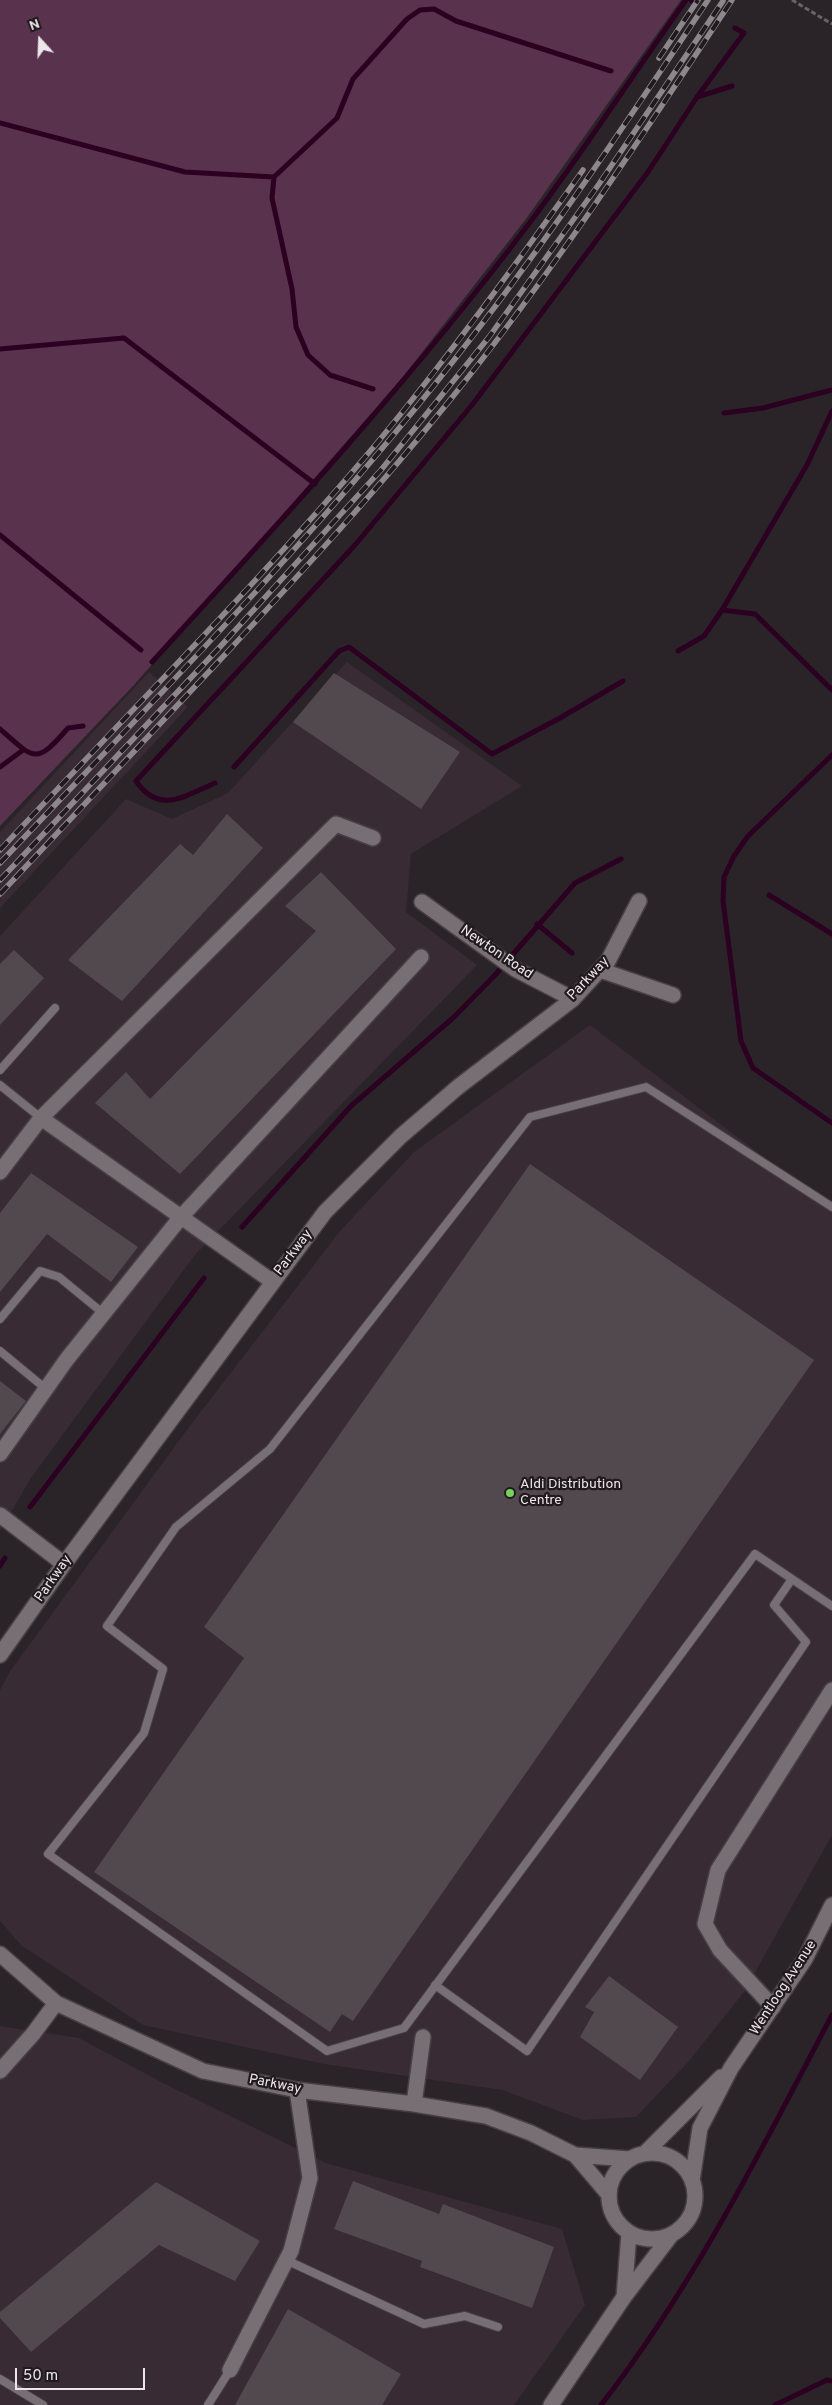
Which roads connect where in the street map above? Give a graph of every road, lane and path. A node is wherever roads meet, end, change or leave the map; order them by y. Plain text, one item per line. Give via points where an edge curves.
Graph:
1 (792, 0) edge
2 (832, 24) edge
3 (373, 838) dead end
4 (639, 901) dead end
5 (422, 902) dead end
6 (422, 957) dead end
7 (600, 970) junction
8 (673, 996) dead end
9 (572, 999) junction
10 (55, 1008) dead end
11 (0, 1070) edge
12 (0, 1085) edge
13 (42, 1118) junction
14 (0, 1172) edge
15 (832, 1208) edge
16 (181, 1217) junction
17 (273, 1282) junction
18 (104, 1314) junction
19 (0, 1318) edge
20 (0, 1351) edge
21 (46, 1389) junction
22 (1, 1452) edge
23 (0, 1515) edge
24 (64, 1564) junction
25 (792, 1579) junction
26 (832, 1606) edge
27 (0, 1655) edge
28 (832, 1690) edge
29 (832, 1905) edge
30 (0, 1954) edge
31 (435, 1985) junction
32 (56, 2003) junction
33 (773, 2007) junction
34 (423, 2037) dead end
35 (731, 2068) junction
36 (0, 2071) edge
37 (297, 2090) junction
38 (414, 2104) junction
39 (575, 2154) junction
40 (637, 2157) junction
41 (692, 2181) junction
42 (609, 2195) junction
43 (629, 2233) junction
44 (672, 2234) junction
45 (286, 2260) junction
46 (624, 2297) junction
47 (498, 2327) dead end
48 (230, 2370) joint
49 (0, 2379) edge
50 (43, 2405) edge
51 (208, 2405) edge
52 (551, 2405) edge

1 - 2 path
3 - 13 street via 336,824
4 - 7 street, Parkway via 608,962
5 - 9 street, Newton Road via 514,969
6 - 16 street
7 - 8 street
7 - 9 street, Parkway
9 - 17 street, Parkway via 458,1087 401,1136 325,1212
10 - 11 lane
12 - 13 lane
13 - 14 street
13 - 16 street
15 - 31 lane via 646,1086 530,1117 270,1449 176,1527 107,1626 163,1669 144,1733 48,1854 327,2051 404,2028
16 - 17 street
16 - 18 street
17 - 24 street, Parkway
18 - 19 lane via 59,1278 40,1271
18 - 21 street
20 - 21 lane
21 - 22 street
23 - 24 street
24 - 27 street, Parkway
25 - 26 lane
25 - 31 lane via 754,1554
25 - 31 lane via 774,1605 806,1642 527,2051
28 - 33 street via 718,1870 705,1924 720,1950
29 - 33 street, Wentloog Avenue via 805,1959
30 - 32 street, Parkway
32 - 36 street
32 - 37 street, Parkway via 203,2071
33 - 35 street, Wentloog Avenue
34 - 38 street
35 - 40 street, Wentloog Avenue
35 - 41 street, Wentloog Avenue via 700,2128
37 - 38 street, Parkway
37 - 45 street via 310,2178
38 - 39 street, Parkway via 486,2116
39 - 40 street, Parkway
39 - 42 street, Parkway
40 - 41 street via 659,2154 673,2159
40 - 42 street, Wentloog Avenue via 619,2168 611,2182
41 - 44 street, Wentloog Avenue via 695,2195 692,2210 685,2223
42 - 43 street via 611,2210
43 - 44 street via 658,2239
43 - 46 street, Wentloog Avenue
44 - 46 street, Wentloog Avenue
45 - 47 lane via 424,2324 465,2316
45 - 48 street
46 - 52 street, Wentloog Avenue
48 - 51 lane
49 - 50 lane

